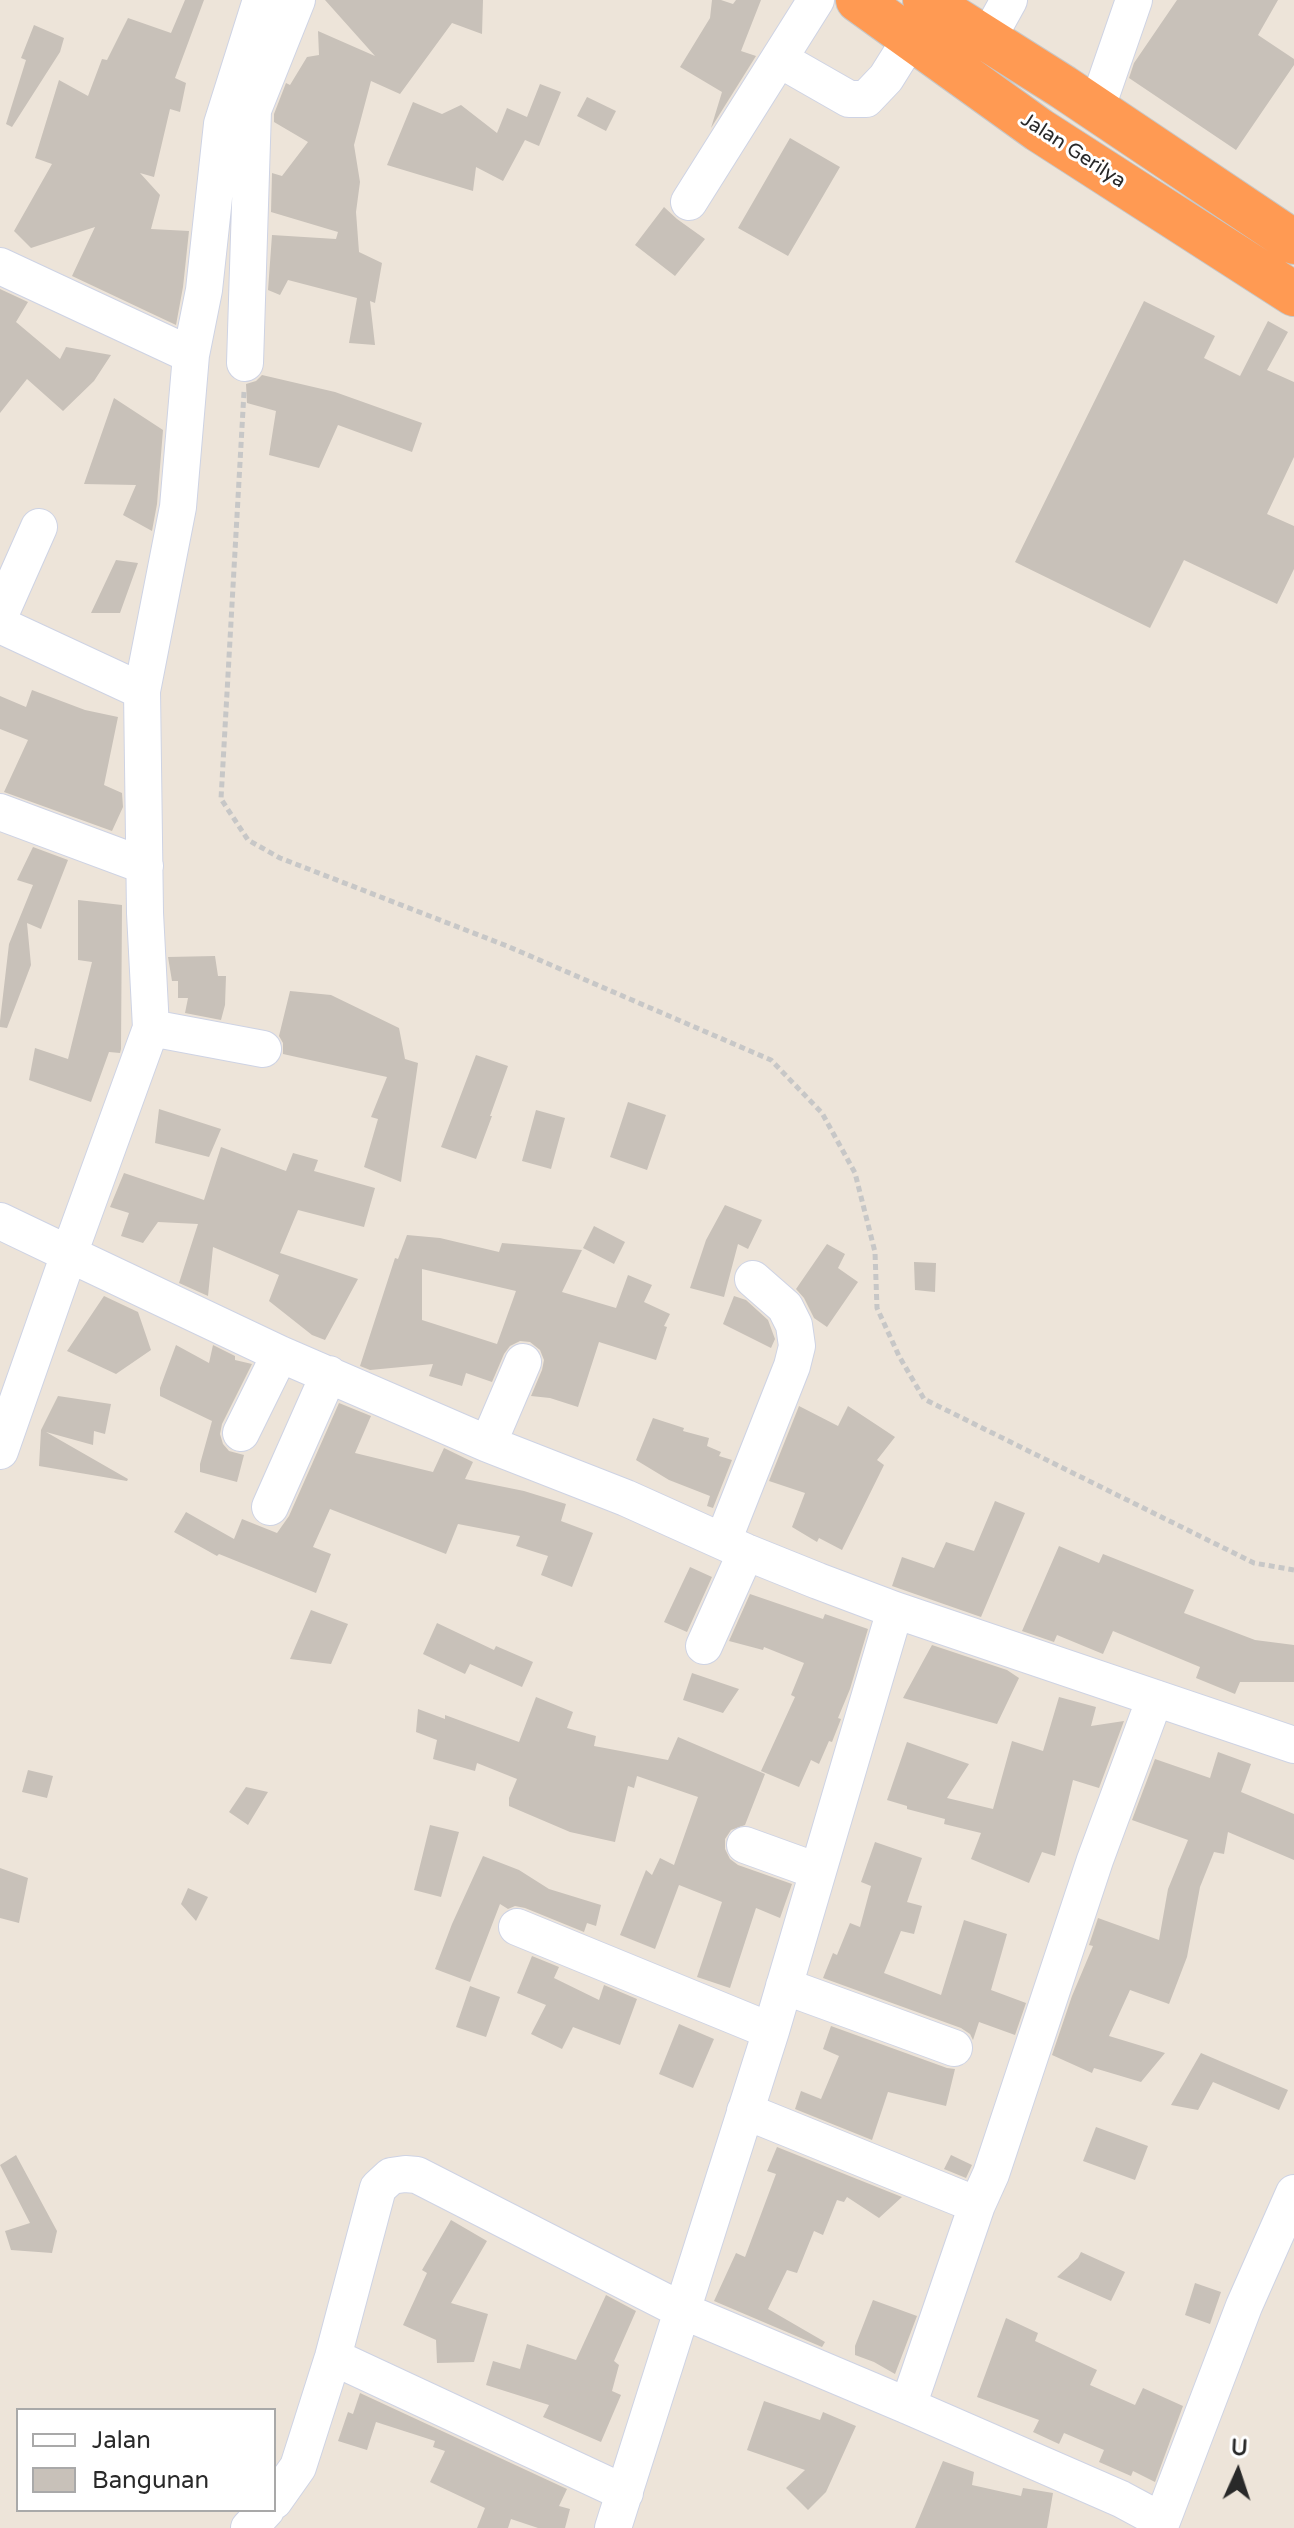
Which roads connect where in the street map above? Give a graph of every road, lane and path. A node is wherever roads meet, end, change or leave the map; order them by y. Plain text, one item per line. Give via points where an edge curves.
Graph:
1 (261, 0) edge
2 (297, 0) edge
3 (816, 0) edge
4 (858, 0) edge
5 (1009, 0) edge
6 (1112, 0) edge
7 (1134, 0) edge
8 (918, 19) edge
9 (988, 38) junction
10 (779, 59) junction
11 (1086, 103) junction
12 (689, 202) dead end
13 (1294, 242) edge
14 (0, 266) edge
15 (1294, 294) edge
16 (191, 355) junction
17 (245, 363) joint
18 (39, 527) dead end
19 (0, 615) edge
20 (0, 625) edge
21 (142, 691) junction
22 (0, 812) edge
23 (145, 866) junction
24 (151, 1028) junction
25 (263, 1049) dead end
26 (0, 1221) edge
27 (69, 1254) junction
28 (753, 1279) dead end
29 (280, 1354) junction
30 (523, 1362) dead end
31 (329, 1374) junction
32 (241, 1433) dead end
33 (488, 1444) junction
34 (0, 1451) edge
35 (270, 1507) dead end
36 (734, 1547) junction
37 (1294, 1570) edge
38 (895, 1610) junction
39 (704, 1646) dead end
40 (1155, 1698) junction
41 (1294, 1745) edge
42 (745, 1845) dead end
43 (817, 1871) junction
44 (517, 1927) dead end
45 (784, 1986) junction
46 (771, 2031) junction
47 (954, 2048) dead end
48 (745, 2111) junction
49 (1294, 2193) edge
50 (977, 2205) junction
51 (683, 2311) junction
52 (333, 2357) junction
53 (908, 2406) junction
54 (625, 2493) junction
55 (276, 2498) edge
56 (264, 2512) edge
57 (1160, 2526) edge
58 (249, 2528) edge
59 (613, 2528) edge

1 - 16 street via 222,124 204,290
2 - 17 street via 253,110
3 - 10 street
4 - 8 highway, Jalan Gerilya
5 - 9 street
6 - 11 street
7 - 11 street
8 - 9 highway, Jalan Gerilya
8 - 10 street via 886,78 866,99 849,99
8 - 15 highway, Jalan Gerilya via 1039,130
9 - 11 highway, Jalan Gerilya
10 - 12 street
11 - 13 highway, Jalan Gerilya
14 - 16 street
16 - 21 street via 178,507
17 - 37 path via 221,799 248,840 280,858 507,946 771,1060 822,1113 855,1173 875,1252 877,1308 924,1399 1254,1563
18 - 19 street
20 - 21 street
21 - 23 street
22 - 23 street
23 - 24 street
24 - 25 street
24 - 27 street
26 - 27 street
27 - 29 street
27 - 34 street
28 - 36 street via 785,1307 797,1346
29 - 31 street
29 - 32 street
30 - 33 street
31 - 33 street
31 - 35 street
33 - 36 street
36 - 38 street
36 - 39 street
38 - 40 street
38 - 43 street
40 - 41 street
40 - 50 street
42 - 43 street
43 - 45 street
44 - 46 street
45 - 46 street
45 - 47 street
46 - 48 street
48 - 50 street
48 - 51 street
49 - 57 street via 1244,2306
50 - 53 street
51 - 52 street via 417,2175 391,2176 378,2188
51 - 53 street
51 - 54 street
52 - 54 street
52 - 55 street via 298,2467
53 - 57 street via 1121,2499
54 - 59 street
56 - 58 street

